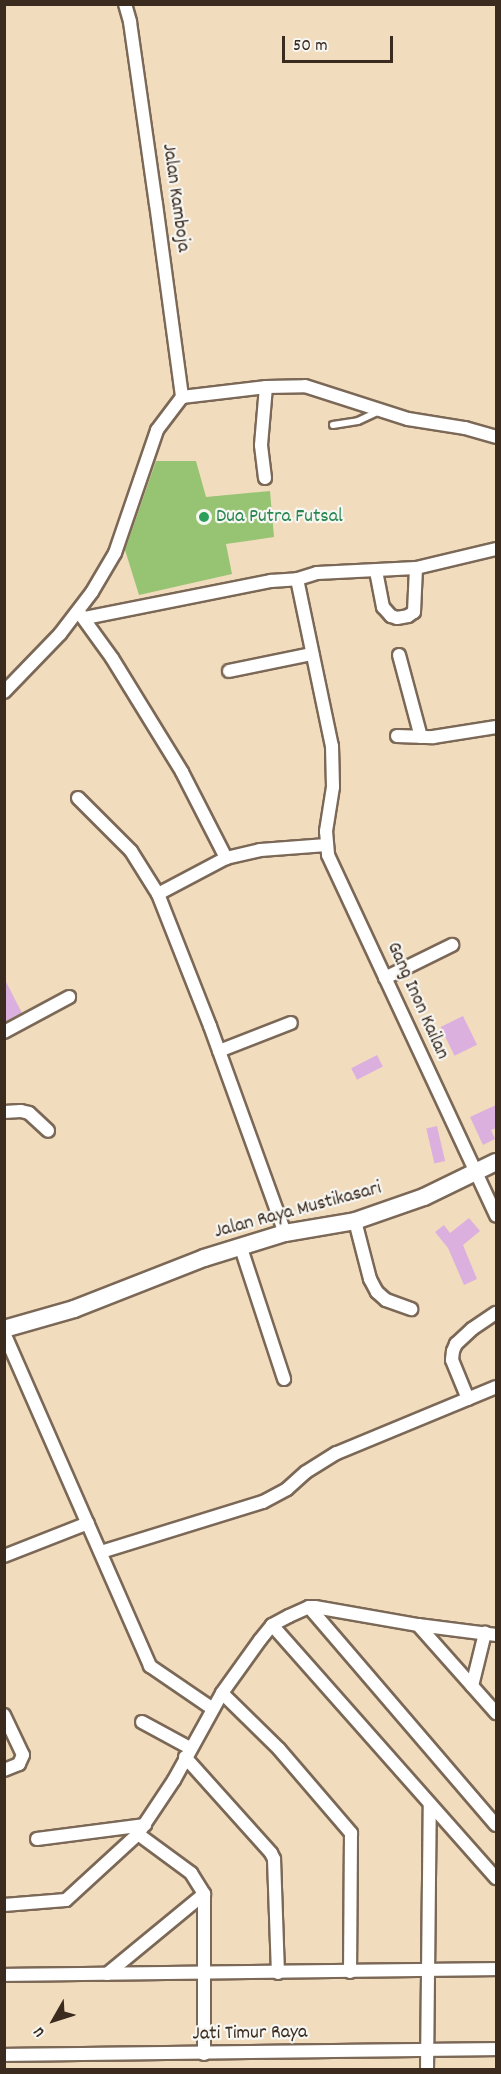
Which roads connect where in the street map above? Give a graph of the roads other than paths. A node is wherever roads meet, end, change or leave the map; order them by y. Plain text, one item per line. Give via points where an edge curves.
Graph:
1 (125, 4) edge
2 (266, 387) junction
3 (182, 397) junction
4 (379, 411) junction
5 (333, 425) dead end
6 (496, 437) edge
7 (265, 478) dead end
8 (496, 549) edge
9 (416, 568) junction
10 (376, 571) junction
11 (297, 579) junction
12 (82, 615) junction
13 (312, 654) junction
14 (399, 655) dead end
15 (229, 670) dead end
16 (4, 692) edge
17 (496, 727) edge
18 (398, 736) dead end
19 (421, 737) junction
20 (78, 798) dead end
21 (327, 844) junction
22 (226, 858) junction
23 (158, 894) junction
24 (452, 945) dead end
25 (385, 978) junction
26 (69, 996) dead end
27 (291, 1023) dead end
28 (4, 1032) edge
29 (219, 1051) junction
30 (4, 1112) edge
31 (48, 1131) dead end
32 (496, 1162) edge
33 (476, 1171) junction
34 (496, 1216) edge
35 (355, 1221) junction
36 (285, 1233) junction
37 (241, 1248) junction
38 (411, 1309) dead end
39 (496, 1313) edge
40 (4, 1331) edge
41 (284, 1379) dead end
42 (496, 1387) edge
43 (468, 1399) junction
44 (88, 1523) junction
45 (101, 1552) junction
46 (4, 1556) edge
47 (309, 1607) junction
48 (273, 1625) junction
49 (418, 1625) junction
50 (491, 1634) edge
51 (472, 1686) junction
52 (222, 1693) junction
53 (213, 1709) junction
54 (496, 1712) edge
55 (4, 1715) edge
56 (142, 1722) dead end
57 (187, 1753) junction
58 (4, 1770) edge
59 (430, 1804) junction
60 (496, 1826) edge
61 (142, 1829) junction
62 (37, 1839) dead end
63 (494, 1872) edge
64 (204, 1894) junction
65 (4, 1905) edge
66 (426, 1970) junction
67 (496, 1970) edge
68 (350, 1972) junction
69 (278, 1973) junction
70 (107, 1974) junction
71 (205, 1974) junction
72 (4, 1975) edge
73 (496, 2049) edge
74 (427, 2051) junction
75 (204, 2054) junction
76 (4, 2055) edge
77 (427, 2067) edge

1 - 3 street, Jalan Kamboja
2 - 3 street
2 - 4 street via 315,387
2 - 7 street via 261,445
3 - 12 street via 157,430 115,553
4 - 5 lane via 358,421
4 - 6 street
8 - 9 street
9 - 10 street
9 - 10 street via 414,612 397,618 383,607
10 - 11 street via 317,573
11 - 12 street
11 - 13 street
12 - 16 street
12 - 22 street via 182,772
13 - 15 street
13 - 21 street via 332,746 333,787
14 - 19 street
17 - 19 street
18 - 19 street
20 - 23 street via 131,850
21 - 22 street via 260,850
21 - 25 street, Gang Inon Kailan via 328,855
22 - 23 street
23 - 29 street
24 - 25 street
25 - 33 street, Gang Inon Kailan
26 - 28 street
27 - 29 street
29 - 36 street
30 - 31 street via 29,1113
32 - 33 main road, Jalan Raya Mustikasari
33 - 34 street, Gang Inon Kailan
33 - 35 main road, Jalan Raya Mustikasari via 424,1197
35 - 36 main road, Jalan Raya Mustikasari
35 - 38 street via 377,1292 386,1300
36 - 37 main road, Jalan Raya Mustikasari
37 - 40 main road, Jalan Raya Mustikasari
37 - 41 street
39 - 43 street via 472,1329 453,1351 452,1359
40 - 44 street
42 - 43 street
43 - 45 street via 337,1453 263,1503
44 - 45 street
44 - 46 street
45 - 53 street via 150,1666
47 - 48 street
47 - 49 street
47 - 60 street
48 - 52 street
48 - 59 street
49 - 50 street
49 - 51 street
50 - 51 street
51 - 54 street
52 - 53 street
52 - 68 street via 279,1749 351,1833
53 - 57 street
55 - 58 street via 23,1755 21,1762
56 - 57 street
57 - 61 street
57 - 69 street via 274,1859
59 - 63 street
59 - 66 street
61 - 62 street
61 - 64 street via 190,1873
61 - 65 street via 66,1900
64 - 70 street
64 - 71 street
66 - 67 street
66 - 68 street
66 - 74 street
68 - 69 street
69 - 71 street
70 - 71 street
70 - 72 street
71 - 75 street
73 - 74 street, Jati Timur Raya
74 - 75 street, Jati Timur Raya
74 - 77 street
75 - 76 street, Jati Timur Raya

